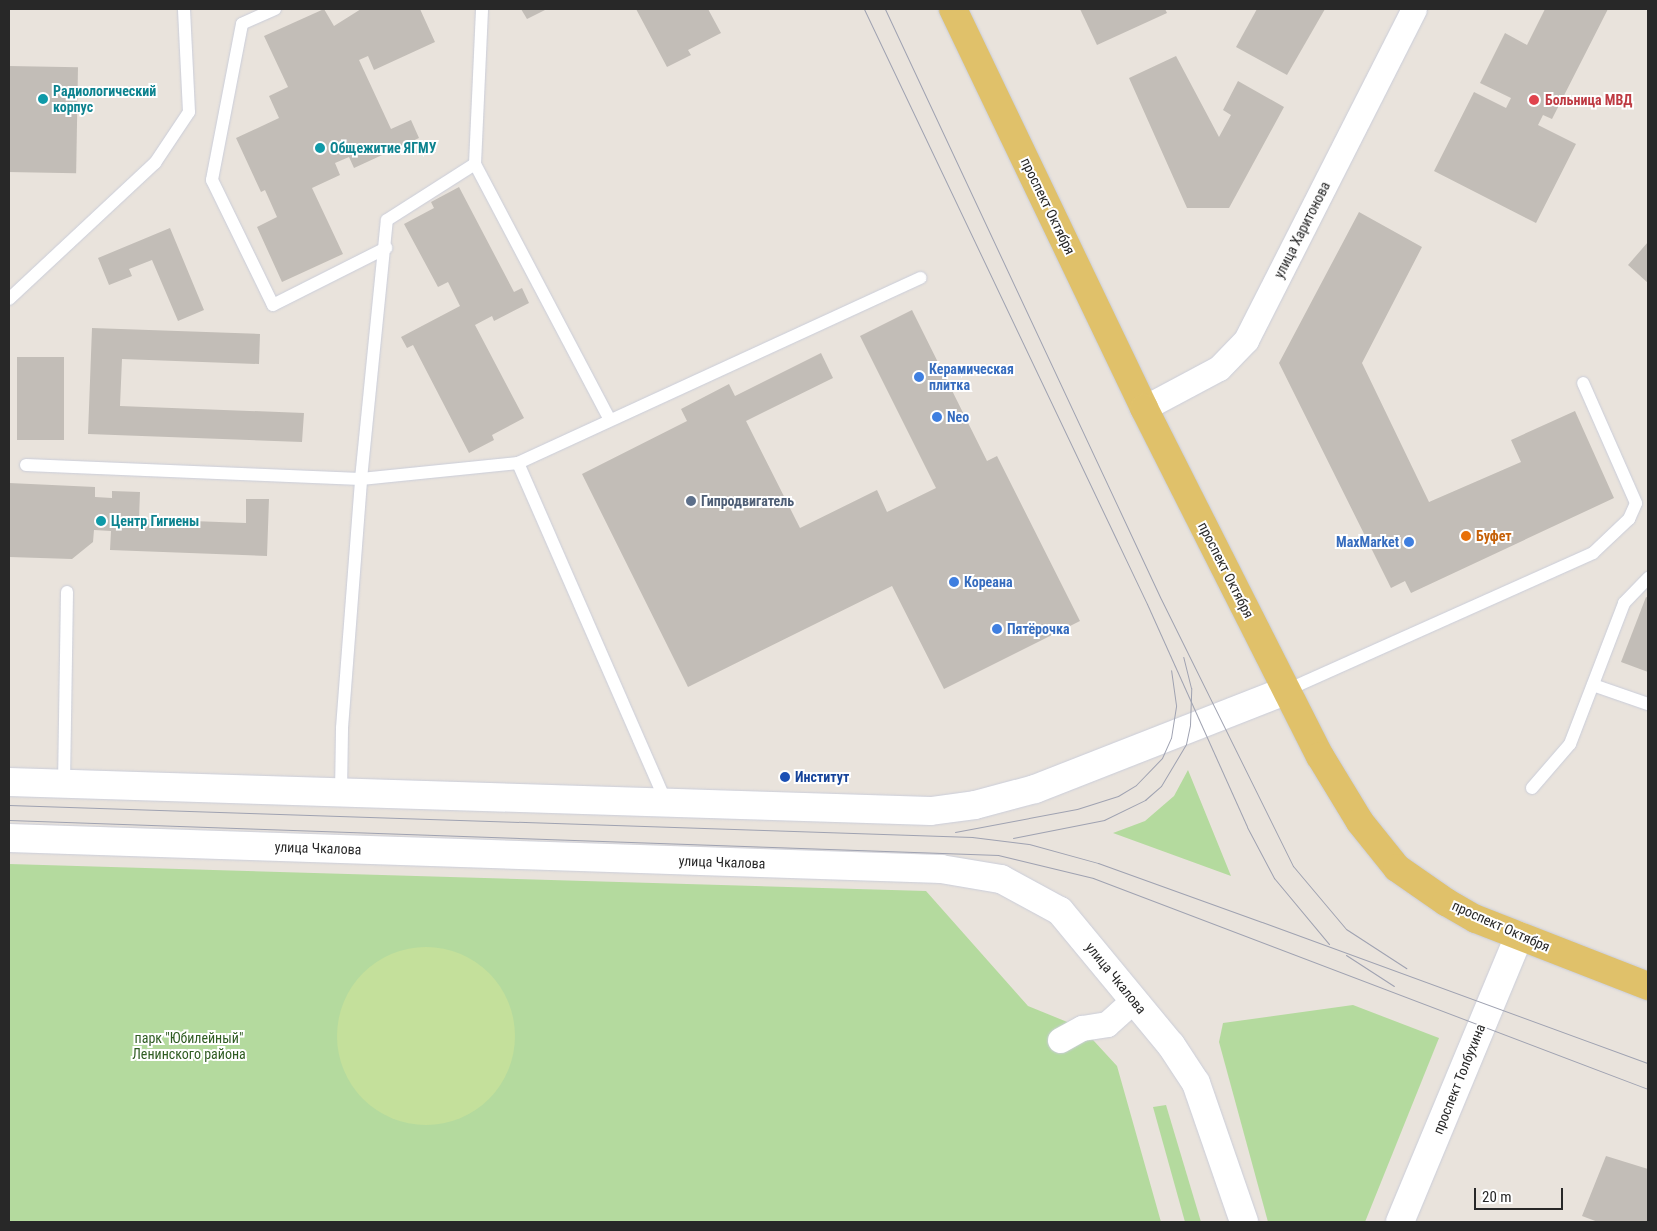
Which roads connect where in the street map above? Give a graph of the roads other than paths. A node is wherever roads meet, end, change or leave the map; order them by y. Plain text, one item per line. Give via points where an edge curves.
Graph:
1 (184, 9) edge
2 (275, 9) edge
3 (482, 9) edge
4 (953, 9) edge
5 (1414, 9) edge
6 (475, 164) junction
7 (386, 248) junction
8 (921, 278) dead end
9 (9, 299) edge
10 (1583, 384) dead end
11 (1144, 408) junction
12 (610, 420) junction
13 (518, 463) junction
14 (26, 465) dead end
15 (361, 479) junction
16 (1648, 578) edge
17 (67, 592) dead end
18 (1593, 685) junction
19 (1287, 690) junction
20 (1648, 704) edge
21 (9, 782) edge
22 (64, 784) junction
23 (1532, 788) dead end
24 (341, 793) junction
25 (667, 804) junction
26 (9, 838) edge
27 (1519, 936) junction
28 (1648, 986) edge
29 (1134, 1000) junction
30 (1060, 1040) dead end
31 (1244, 1222) edge
32 (1400, 1222) edge

1 - 9 lane via 189,112 155,163
2 - 7 lane via 242,24 212,180 273,305
3 - 6 lane
4 - 11 main road, проспект Октября
5 - 11 street, улица Харитонова via 1246,340 1219,368
6 - 7 lane via 387,220
6 - 12 lane
7 - 15 lane
8 - 12 lane
10 - 19 lane via 1636,503 1629,519 1593,553
11 - 19 main road, проспект Октября
12 - 13 lane
13 - 15 lane
13 - 25 lane
14 - 15 lane
15 - 24 lane via 342,728
16 - 18 lane via 1624,603
17 - 22 lane
18 - 20 lane
18 - 23 lane via 1570,744
19 - 25 main road via 1035,789 954,809
19 - 27 main road, проспект Октября via 1340,791 1377,847 1397,868 1446,902
21 - 22 main road
22 - 24 main road
24 - 25 main road
26 - 29 main road, улица Чкалова via 964,871 1020,886 1060,911
27 - 28 main road, проспект Октября
27 - 32 main road, проспект Толбухина
29 - 30 street via 1107,1024 1082,1028
29 - 31 main road, улица Чкалова via 1171,1045 1196,1083

